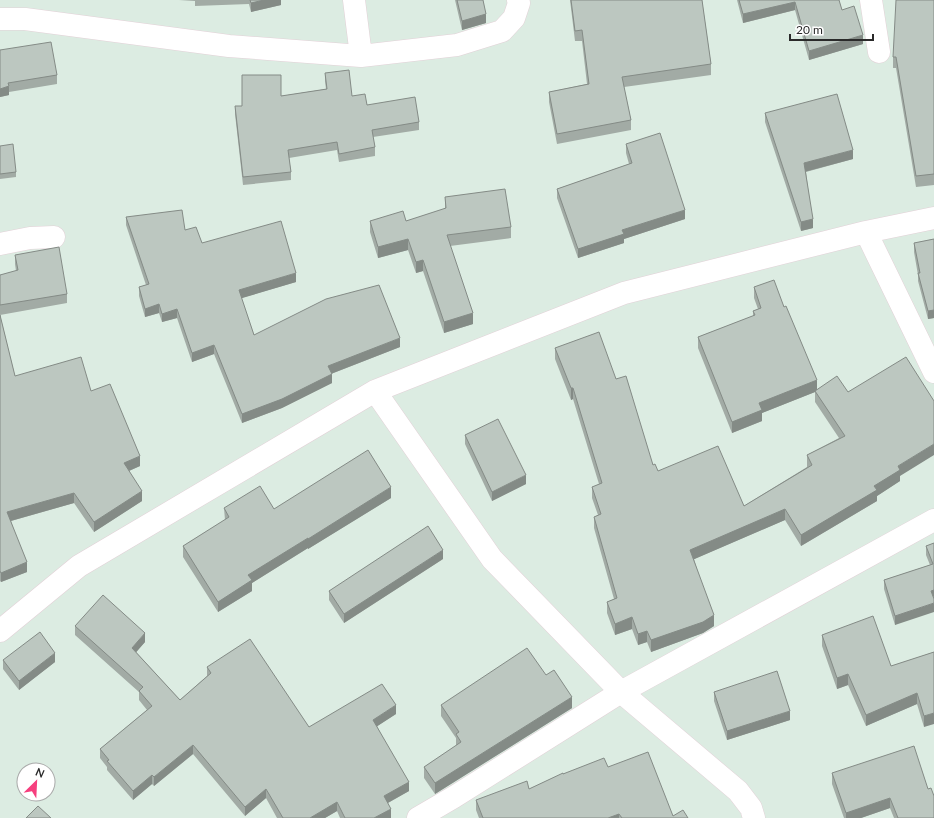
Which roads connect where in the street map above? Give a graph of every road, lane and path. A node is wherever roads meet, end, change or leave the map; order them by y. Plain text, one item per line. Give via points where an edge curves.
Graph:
1 (354, 0) edge
2 (518, 0) edge
3 (871, 0) edge
4 (0, 20) edge
5 (879, 52) dead end
6 (361, 56) junction
7 (934, 218) edge
8 (866, 232) junction
9 (54, 237) dead end
10 (0, 244) edge
11 (934, 372) edge
12 (375, 391) junction
13 (934, 520) edge
14 (0, 631) edge
15 (621, 692) junction
16 (418, 818) edge
17 (754, 818) edge

1 - 6 street
2 - 6 street via 514,18 502,31 457,45
3 - 5 street
4 - 6 street via 25,19 229,46
7 - 8 street
8 - 11 street
8 - 12 street via 624,294
9 - 10 street via 30,238
12 - 14 street via 79,566
12 - 15 street via 492,559
13 - 15 street
15 - 16 street
15 - 17 street via 738,791 751,808

